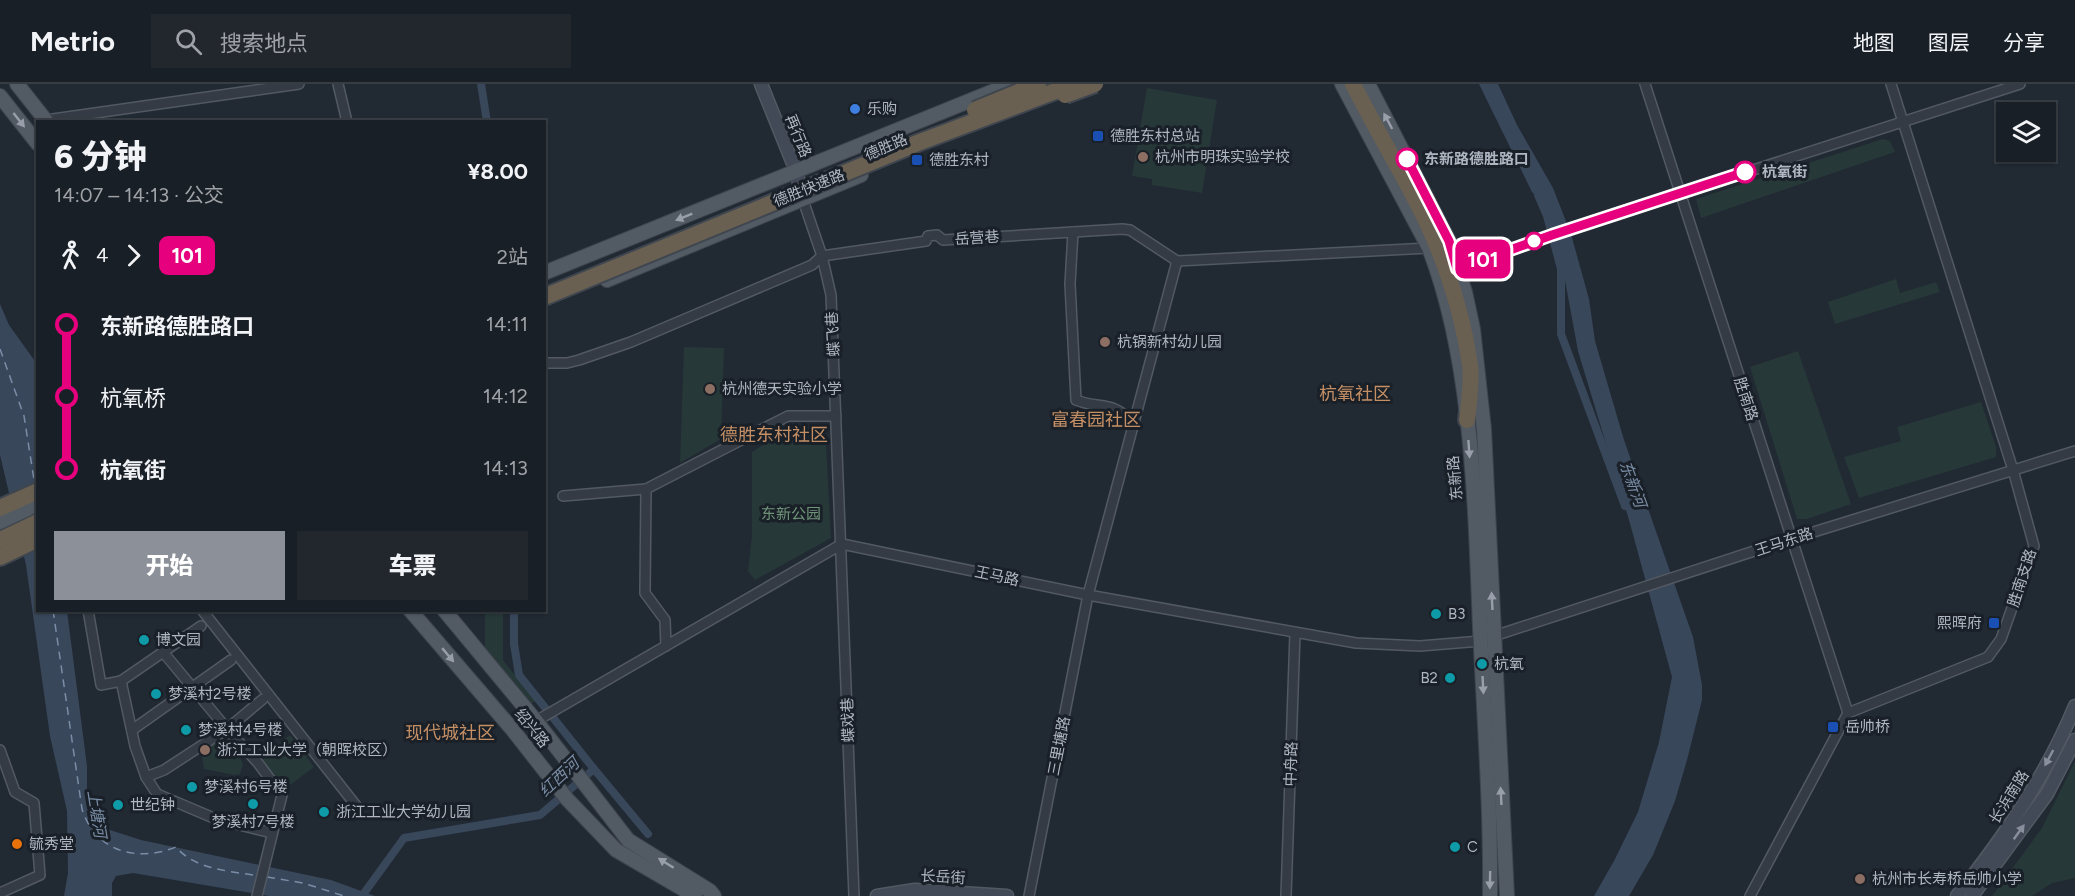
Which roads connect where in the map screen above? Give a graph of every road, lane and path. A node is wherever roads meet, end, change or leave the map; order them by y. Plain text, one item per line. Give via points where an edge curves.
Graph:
1 (17, 84) edge
2 (299, 84) edge
3 (338, 84) edge
4 (761, 84) edge
5 (1011, 84) edge
6 (1073, 84) edge
7 (1095, 84) edge
8 (1342, 84) edge
9 (1353, 84) edge
10 (1368, 84) edge
11 (1645, 84) edge
12 (1891, 84) edge
13 (2020, 84) edge
14 (1036, 92) edge
15 (0, 96) edge
16 (46, 120) edge
17 (54, 120) edge
18 (347, 120) edge
19 (1904, 122) junction
20 (36, 141) edge
21 (796, 171) junction
22 (1680, 193) junction
23 (803, 200) junction
24 (1073, 232) junction
25 (1429, 248) junction
26 (822, 256) junction
27 (1177, 261) junction
28 (1457, 269) junction
29 (546, 272) edge
30 (546, 285) edge
31 (546, 296) edge
32 (546, 304) edge
33 (546, 363) edge
34 (836, 416) junction
35 (1467, 420) junction
36 (1134, 423) junction
37 (2075, 451) edge
38 (2013, 470) junction
39 (646, 489) junction
40 (36, 492) edge
41 (563, 496) dead end
42 (36, 505) edge
43 (36, 512) edge
44 (2, 517) edge
45 (36, 524) edge
46 (36, 531) edge
47 (36, 540) edge
48 (1791, 540) junction
49 (842, 544) junction
50 (5, 548) edge
51 (1088, 596) junction
52 (88, 612) edge
53 (204, 612) edge
54 (412, 612) edge
55 (446, 612) edge
56 (201, 626) dead end
57 (1295, 633) junction
58 (1487, 638) junction
59 (666, 646) junction
60 (163, 652) junction
61 (231, 660) dead end
62 (121, 681) junction
63 (193, 688) junction
64 (263, 699) dead end
65 (2075, 706) edge
66 (1848, 713) junction
67 (545, 716) junction
68 (227, 729) junction
69 (132, 730) junction
70 (2075, 740) edge
71 (0, 750) edge
72 (146, 777) junction
73 (358, 808) dead end
74 (272, 833) junction
75 (0, 893) edge
76 (257, 896) edge
77 (695, 896) edge
78 (714, 896) edge
79 (854, 896) edge
80 (878, 896) edge
81 (1006, 896) edge
82 (1029, 896) edge
83 (1286, 896) edge
84 (1490, 896) edge
85 (1507, 896) edge
86 (1750, 896) edge
87 (1957, 896) edge
88 (1972, 896) edge

1 - 16 main road
2 - 17 street
3 - 18 street
4 - 21 main road, 再行路
5 - 21 main road, 德胜路
6 - 14 highway, 德胜快速路, bridge
6 - 23 main road, 德胜路
7 - 14 highway, bridge via 1061,97
8 - 25 main road, 东新路
9 - 35 highway via 1415,197 1449,278 1470,367
28 -> 10 main road, 东新路 via 1449,241
11 - 22 street, 胜南路
12 - 19 street, 胜南支路
13 - 19 street
14 - 30 highway, 德胜快速路, bridge
14 - 31 highway, 德胜快速路, bridge
15 -> 20 main road
19 - 22 street
19 - 38 street, 胜南支路
21 - 23 main road, 再行路
21 -> 29 main road, 德胜路
22 - 28 street
22 - 48 street, 胜南路
23 - 26 street, 蝶飞巷
23 - 32 main road, 德胜路
24 - 26 street, 岳营巷 via 943,240 937,235 928,236 926,242
24 - 27 street, 岳营巷 via 1130,230
24 - 36 street via 1070,284 1076,400 1112,407
25 - 27 street
25 - 35 main road, 东新路 via 1455,340
26 - 33 street, 岳营巷 via 812,265 631,342 567,363
26 - 34 street, 蝶飞巷 via 831,295
27 - 36 street, 三里塘路
58 -> 28 main road, 东新路 via 1484,429 1473,329
34 - 39 street via 788,416
34 - 49 street, 蝶飞巷
35 -> 58 main road, 东新路
36 - 51 street, 三里塘路
37 - 38 street, 王马东路
38 - 48 street, 王马东路
38 - 66 street, 胜南支路 via 2034,546 2001,639 1988,657
39 - 41 street
39 - 59 street via 645,592 665,620
40 - 44 highway
42 - 44 main road
43 - 44 highway
45 - 50 highway
46 - 50 main road
47 - 50 highway
48 - 58 street, 王马东路
48 - 66 street, 胜南路
49 - 51 street, 王马路
49 - 59 street
49 - 79 street, 蝶戏巷
51 - 57 street, 王马路
51 - 82 street, 三里塘路
52 - 62 street via 101,685
53 - 73 street
54 -> 77 main road, 绍兴路 via 513,729 564,795 616,850
55 - 67 main road, 绍兴路
56 - 60 street
57 - 58 street, 王马路 via 1373,645 1420,646
57 - 83 street, 中舟路
58 -> 84 main road, 东新路
85 -> 58 main road, 东新路
59 - 67 street
60 - 62 street
60 - 63 street
61 - 63 street
62 - 69 street
63 - 68 street
63 - 69 street
64 - 68 street
65 -> 87 main road, 长浜南路 via 2028,798
66 - 86 street
78 -> 67 main road, 绍兴路 via 628,840 582,779
68 - 72 street via 164,770
68 - 74 street via 282,795
69 - 72 street
88 -> 70 main road, 长浜南路 via 2047,794
71 - 75 street via 15,792 34,803 40,875
72 - 74 street via 157,794 184,807
74 - 76 street
80 - 81 main road, 长岳街 via 915,890

